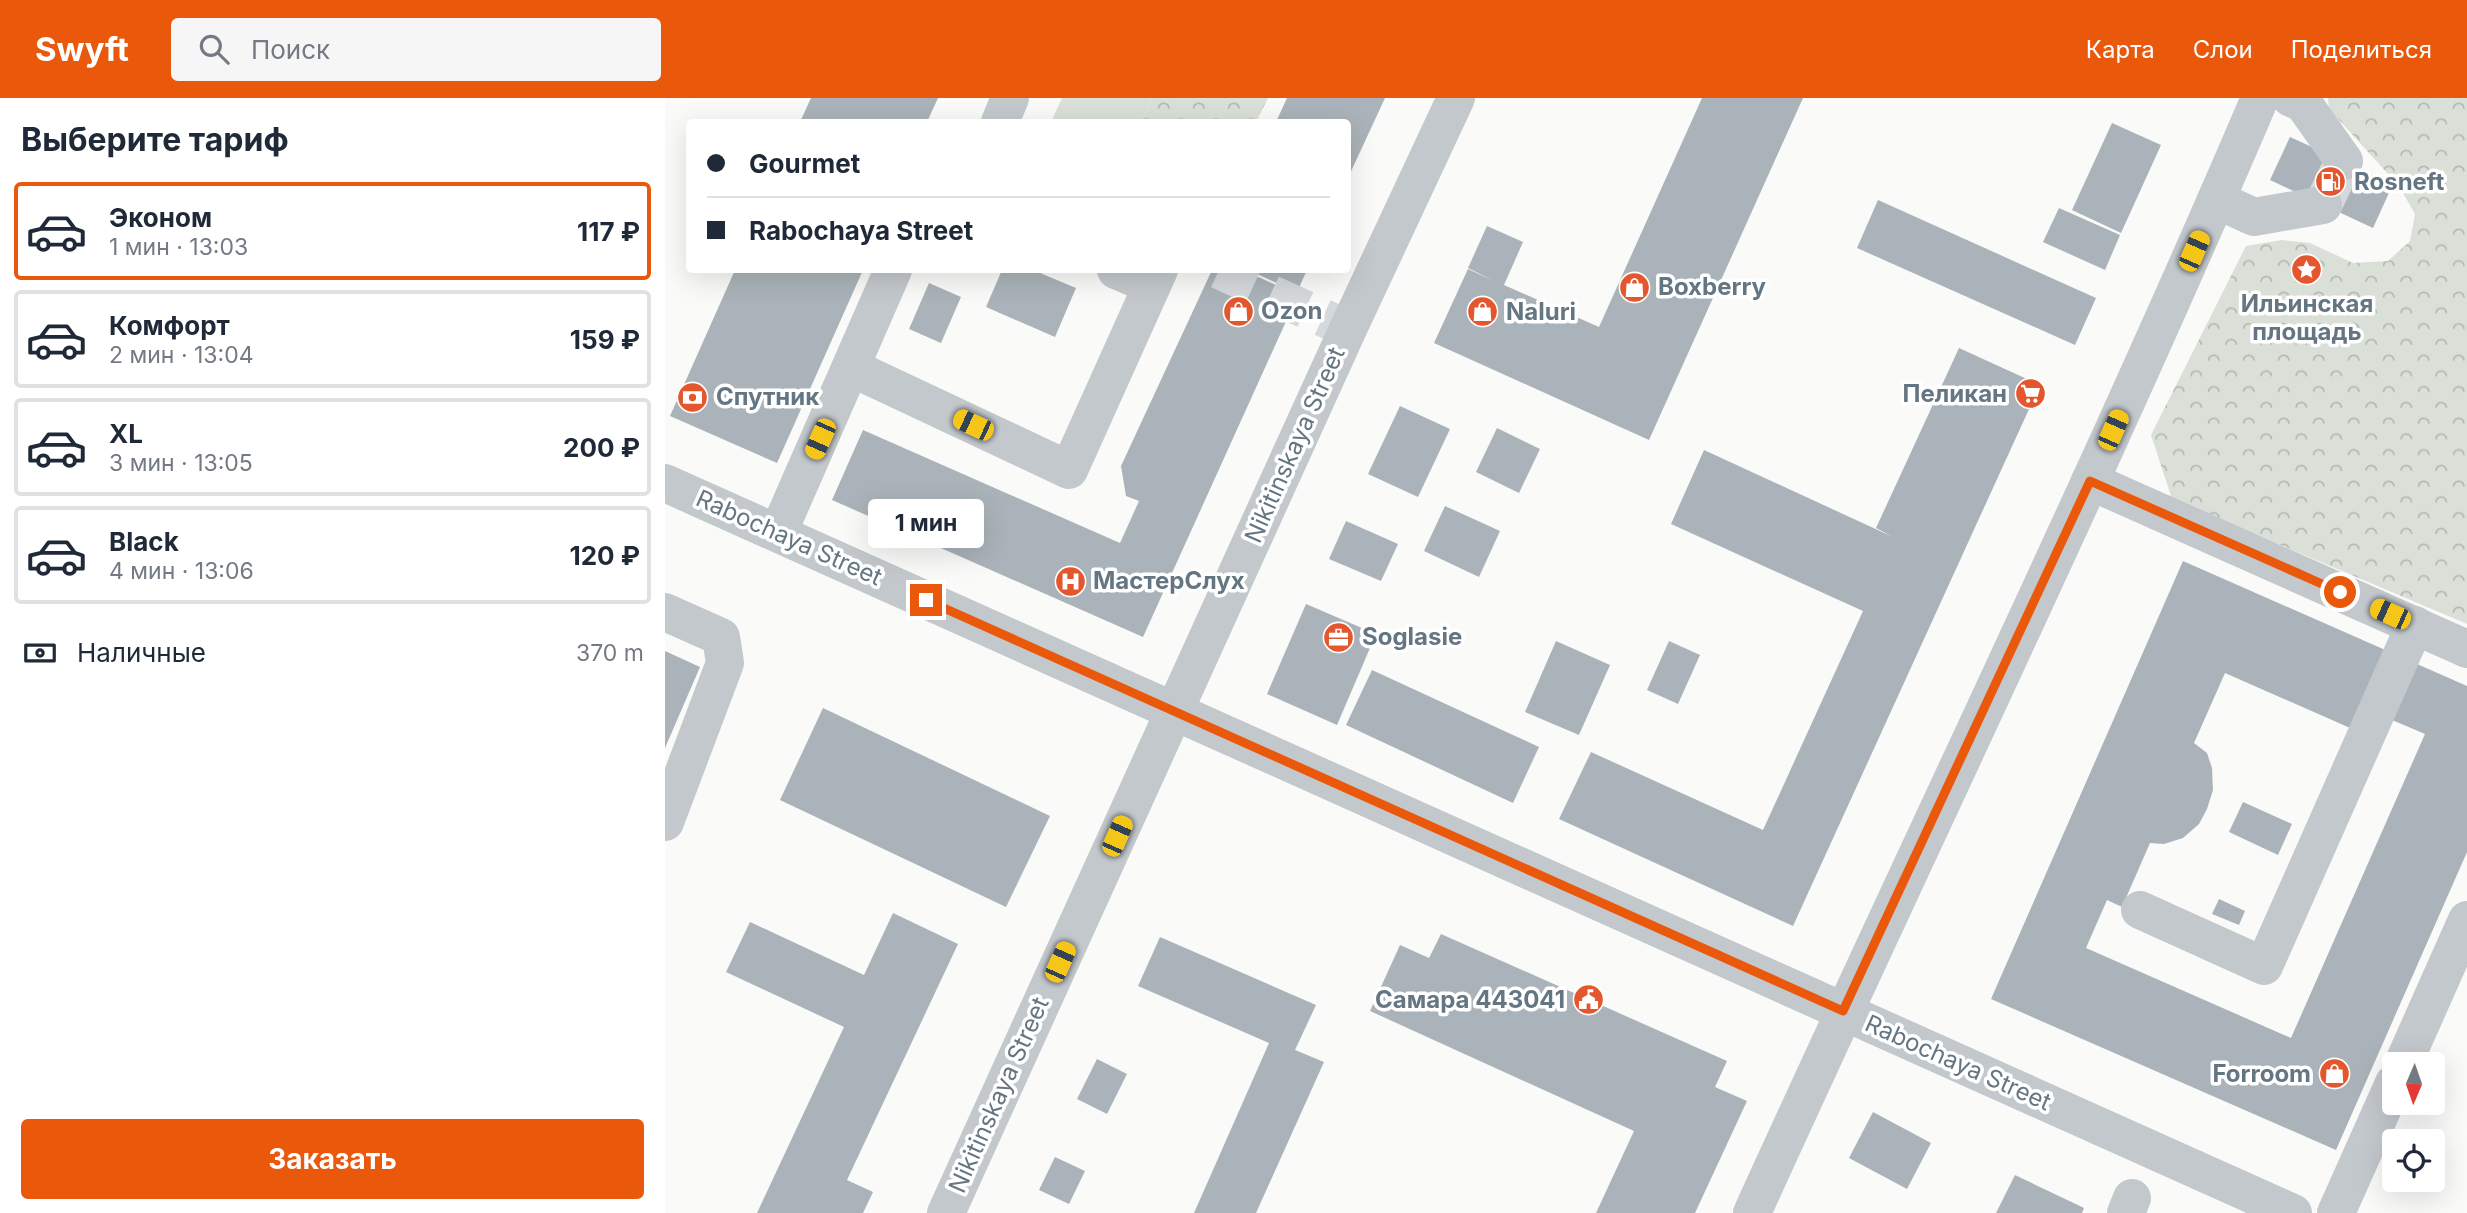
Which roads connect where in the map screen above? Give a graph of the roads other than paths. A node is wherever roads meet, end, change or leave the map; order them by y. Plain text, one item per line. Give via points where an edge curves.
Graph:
1 (1010, 98) edge
2 (1456, 98) edge
3 (2260, 98) edge
4 (2291, 98) edge
5 (1001, 119) edge
6 (2344, 161) dead end
7 (2217, 201) junction
8 (2323, 205) dead end
9 (892, 273) edge
10 (1133, 273) edge
11 (1155, 277) edge
12 (852, 368) junction
13 (2090, 481) junction
14 (665, 483) edge
15 (778, 533) junction
16 (665, 612) edge
17 (2415, 625) junction
18 (2467, 649) edge
19 (1174, 711) junction
20 (665, 822) edge
21 (2140, 910) dead end
22 (2467, 920) edge
23 (1843, 1011) junction
24 (2408, 1052) edge
25 (2382, 1110) edge
26 (946, 1213) edge
27 (1752, 1213) edge
28 (2293, 1213) edge
29 (2336, 1213) edge

1 - 5 street
2 - 19 street, Nikitinskaya Street
3 - 7 street
4 - 6 street via 2303,103
7 - 8 street via 2254,217
7 - 13 street
9 - 12 street
10 - 11 street
11 - 12 street via 1069,470
12 - 15 street
13 - 17 street
13 - 23 street
14 - 15 street, Rabochaya Street
15 - 19 street, Rabochaya Street
16 - 20 street via 721,637 725,663
17 - 18 street
17 - 21 street via 2264,966
19 - 23 street, Rabochaya Street
19 - 26 street, Nikitinskaya Street
22 - 24 street
23 - 27 street
23 - 28 street, Rabochaya Street
25 - 29 street

